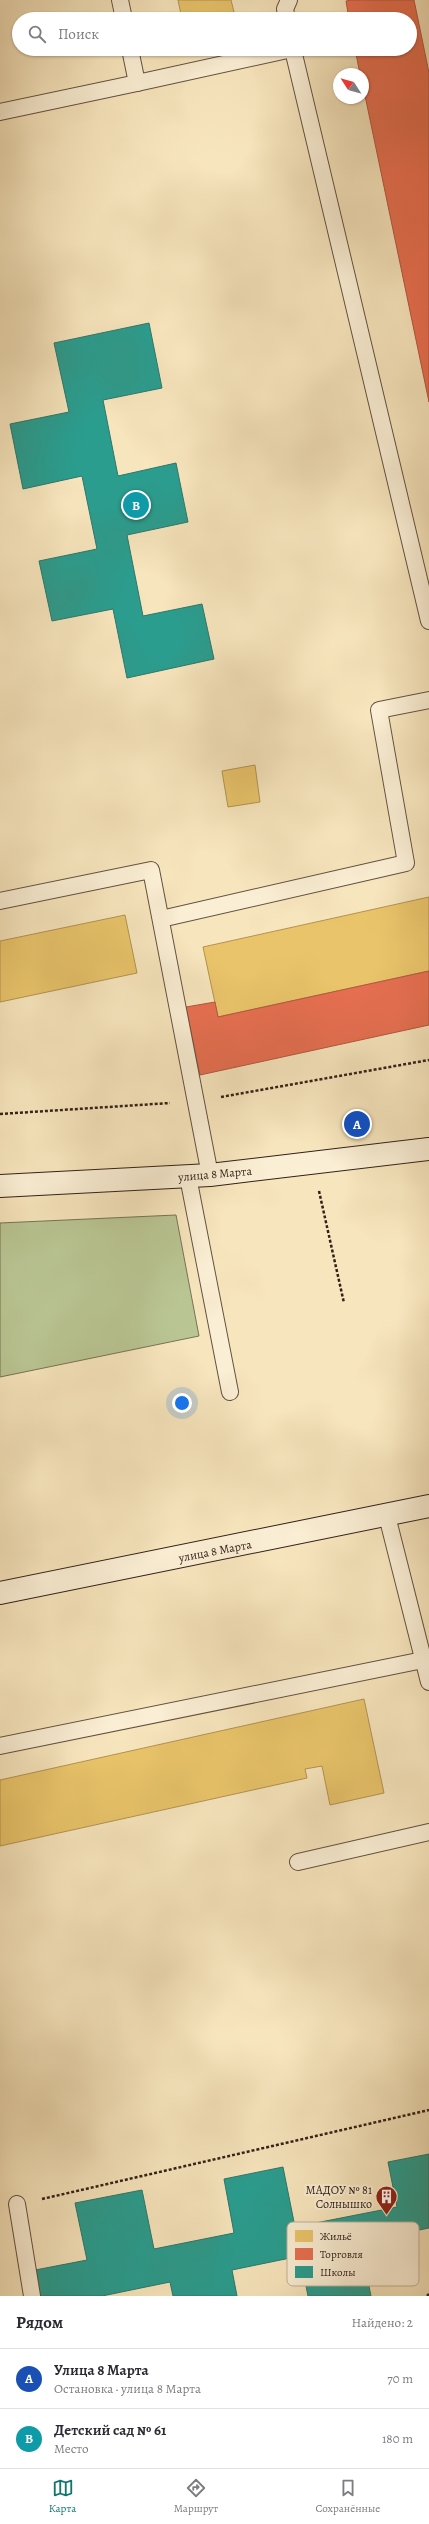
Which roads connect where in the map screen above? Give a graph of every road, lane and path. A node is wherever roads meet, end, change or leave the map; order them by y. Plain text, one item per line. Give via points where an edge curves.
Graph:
1 (120, 0) edge
2 (289, 0) edge
3 (123, 12) edge
4 (286, 12) edge
5 (131, 56) edge
6 (265, 56) edge
7 (294, 56) edge
8 (137, 84) junction
9 (0, 112) edge
10 (429, 621) edge
11 (429, 700) edge
12 (0, 901) edge
13 (161, 919) junction
14 (429, 1149) edge
15 (313, 1163) junction
16 (210, 1176) junction
17 (188, 1177) junction
18 (0, 1186) edge
19 (344, 1302) dead end
20 (230, 1392) dead end
21 (429, 1506) edge
22 (387, 1516) junction
23 (0, 1594) edge
24 (423, 1660) junction
25 (429, 1682) edge
26 (0, 1746) edge
27 (429, 1832) edge
28 (298, 1862) dead end
29 (429, 2110) edge
30 (17, 2204) joint
31 (32, 2296) edge

1 - 3 lane
2 - 4 lane
5 - 8 lane
6 - 8 lane
7 - 10 lane
8 - 9 lane
11 - 13 lane via 379,710 406,863
12 - 13 lane via 151,870
13 - 16 lane
14 - 15 main road, улица 8 Марта
15 - 16 main road, улица 8 Марта
15 - 19 path
16 - 17 main road, улица 8 Марта
17 - 18 main road, улица 8 Марта
17 - 20 lane
21 - 22 main road, улица 8 Марта
22 - 23 main road, улица 8 Марта
22 - 24 lane
24 - 25 lane
24 - 26 lane
27 - 28 lane
29 - 30 path
30 - 31 lane

